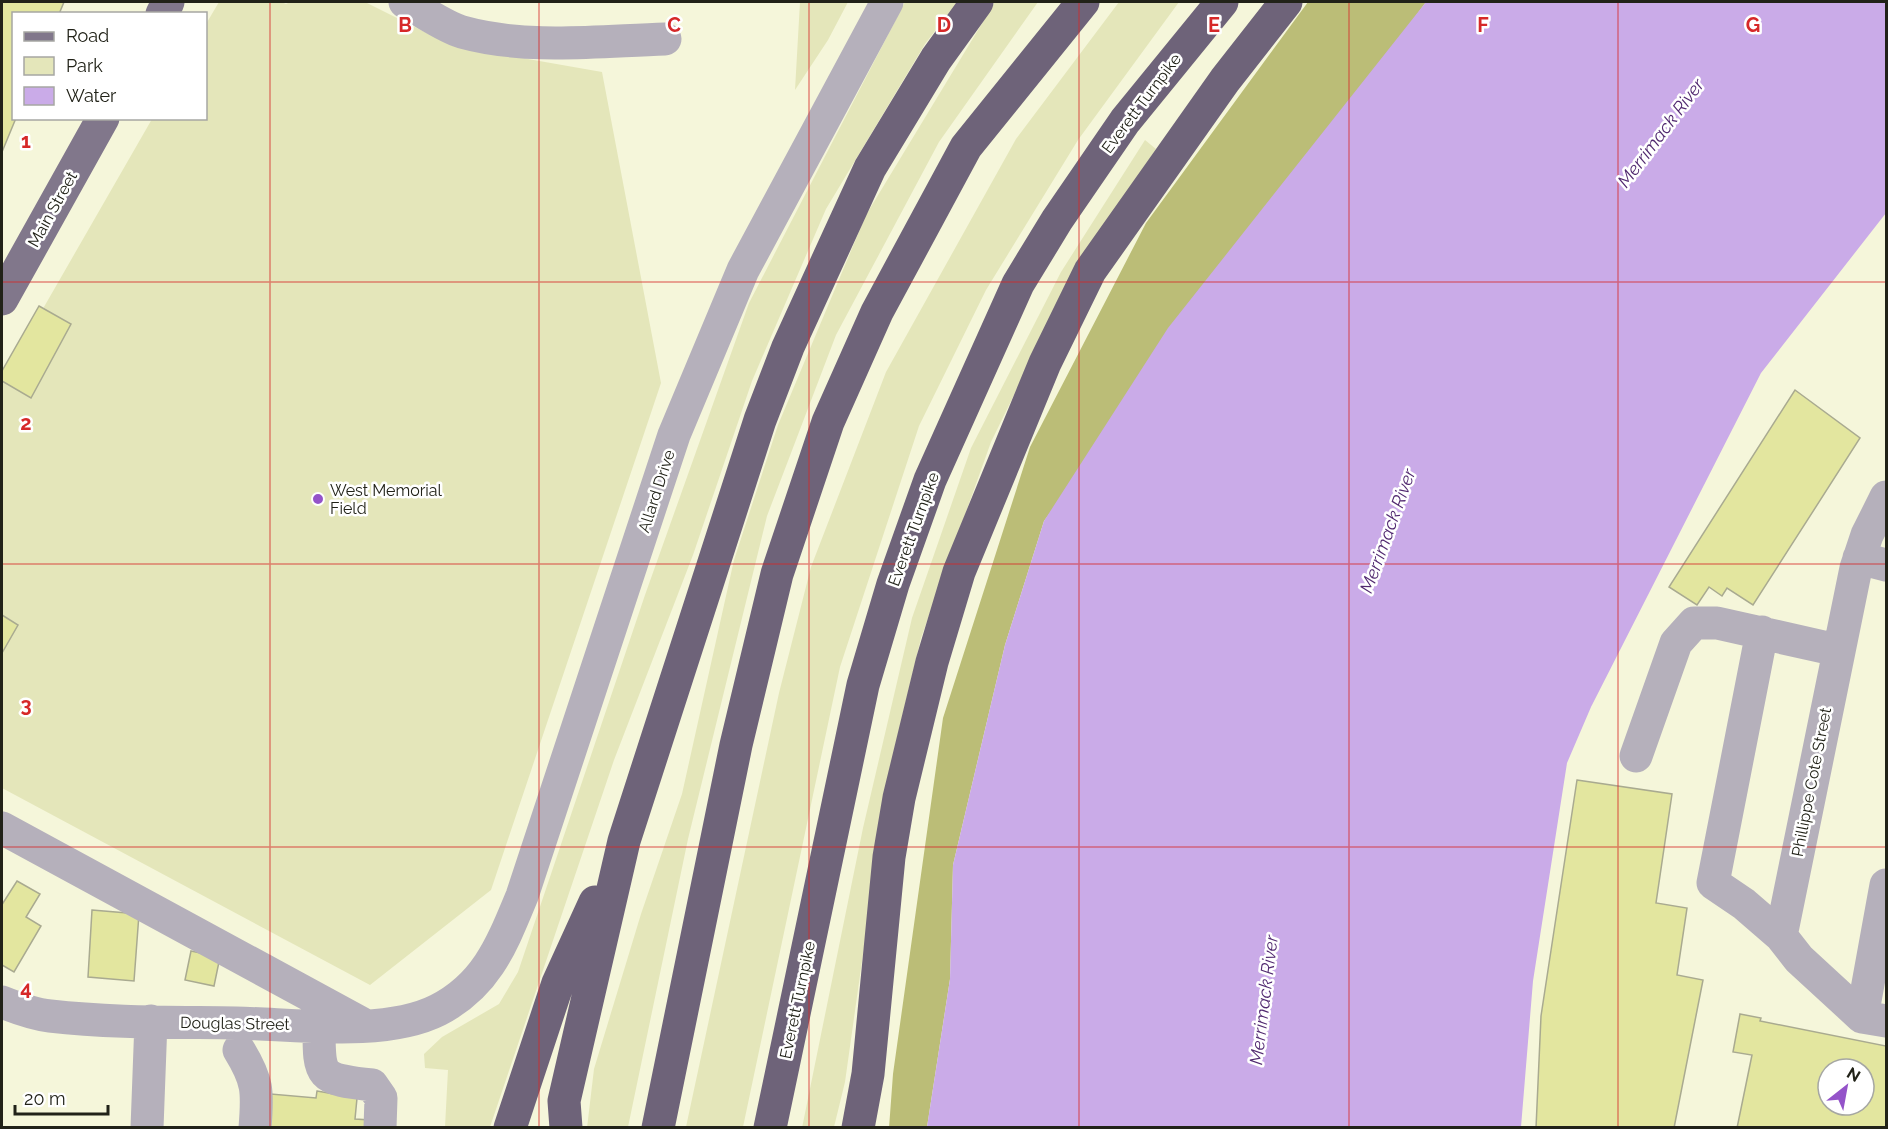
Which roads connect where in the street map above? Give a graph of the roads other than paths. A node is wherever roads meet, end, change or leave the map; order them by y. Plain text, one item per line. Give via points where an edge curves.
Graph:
1 (405, 2) edge
2 (886, 2) edge
3 (977, 2) edge
4 (1083, 2) edge
5 (1222, 2) edge
6 (1286, 2) edge
7 (665, 39) dead end
8 (102, 120) edge
9 (2, 299) edge
10 (1887, 497) edge
11 (1873, 561) edge
12 (1762, 632) junction
13 (1837, 650) junction
14 (1636, 756) dead end
15 (2, 828) edge
16 (624, 841) junction
17 (1887, 885) edge
18 (1781, 936) junction
19 (462, 993) joint
20 (2, 1002) edge
21 (1874, 1019) edge
22 (151, 1021) junction
23 (319, 1025) junction
24 (367, 1026) junction
25 (239, 1050) dead end
26 (147, 1128) edge
27 (255, 1128) edge
28 (380, 1128) edge
29 (510, 1128) edge
30 (566, 1128) edge
31 (658, 1128) edge
32 (770, 1128) edge
33 (858, 1128) edge

1 - 7 street via 461,32 507,39
2 - 19 street, Allard Drive via 743,270 674,435 522,896 483,976
3 - 16 highway via 936,59 870,168 788,347 760,420
4 - 31 highway via 966,147 877,312 828,422 777,574 741,722
5 - 32 highway, Everett Turnpike via 1125,121 1018,284 930,480 863,685
6 - 33 highway via 1225,80 1090,272 1044,363 959,572 932,662 899,798 889,857 868,1074
8 - 9 main road, Main Street
10 - 11 street, Phillippe Cote Street
11 - 13 street, Phillippe Cote Street
12 - 13 street
12 - 14 street via 1717,623 1694,623 1676,643
12 - 18 street via 1713,883
13 - 18 street, Phillippe Cote Street
15 - 24 street
16 - 29 highway via 558,983
16 - 30 highway via 564,1101
17 - 21 street
18 - 21 street via 1799,959
19 - 24 street, Douglas Street via 438,1010 410,1020
20 - 22 street, Douglas Street via 48,1016
22 - 23 street, Douglas Street
22 - 26 street
23 - 24 street, Douglas Street
23 - 28 street via 319,1064 337,1081 372,1085 381,1098
25 - 27 street via 254,1075

